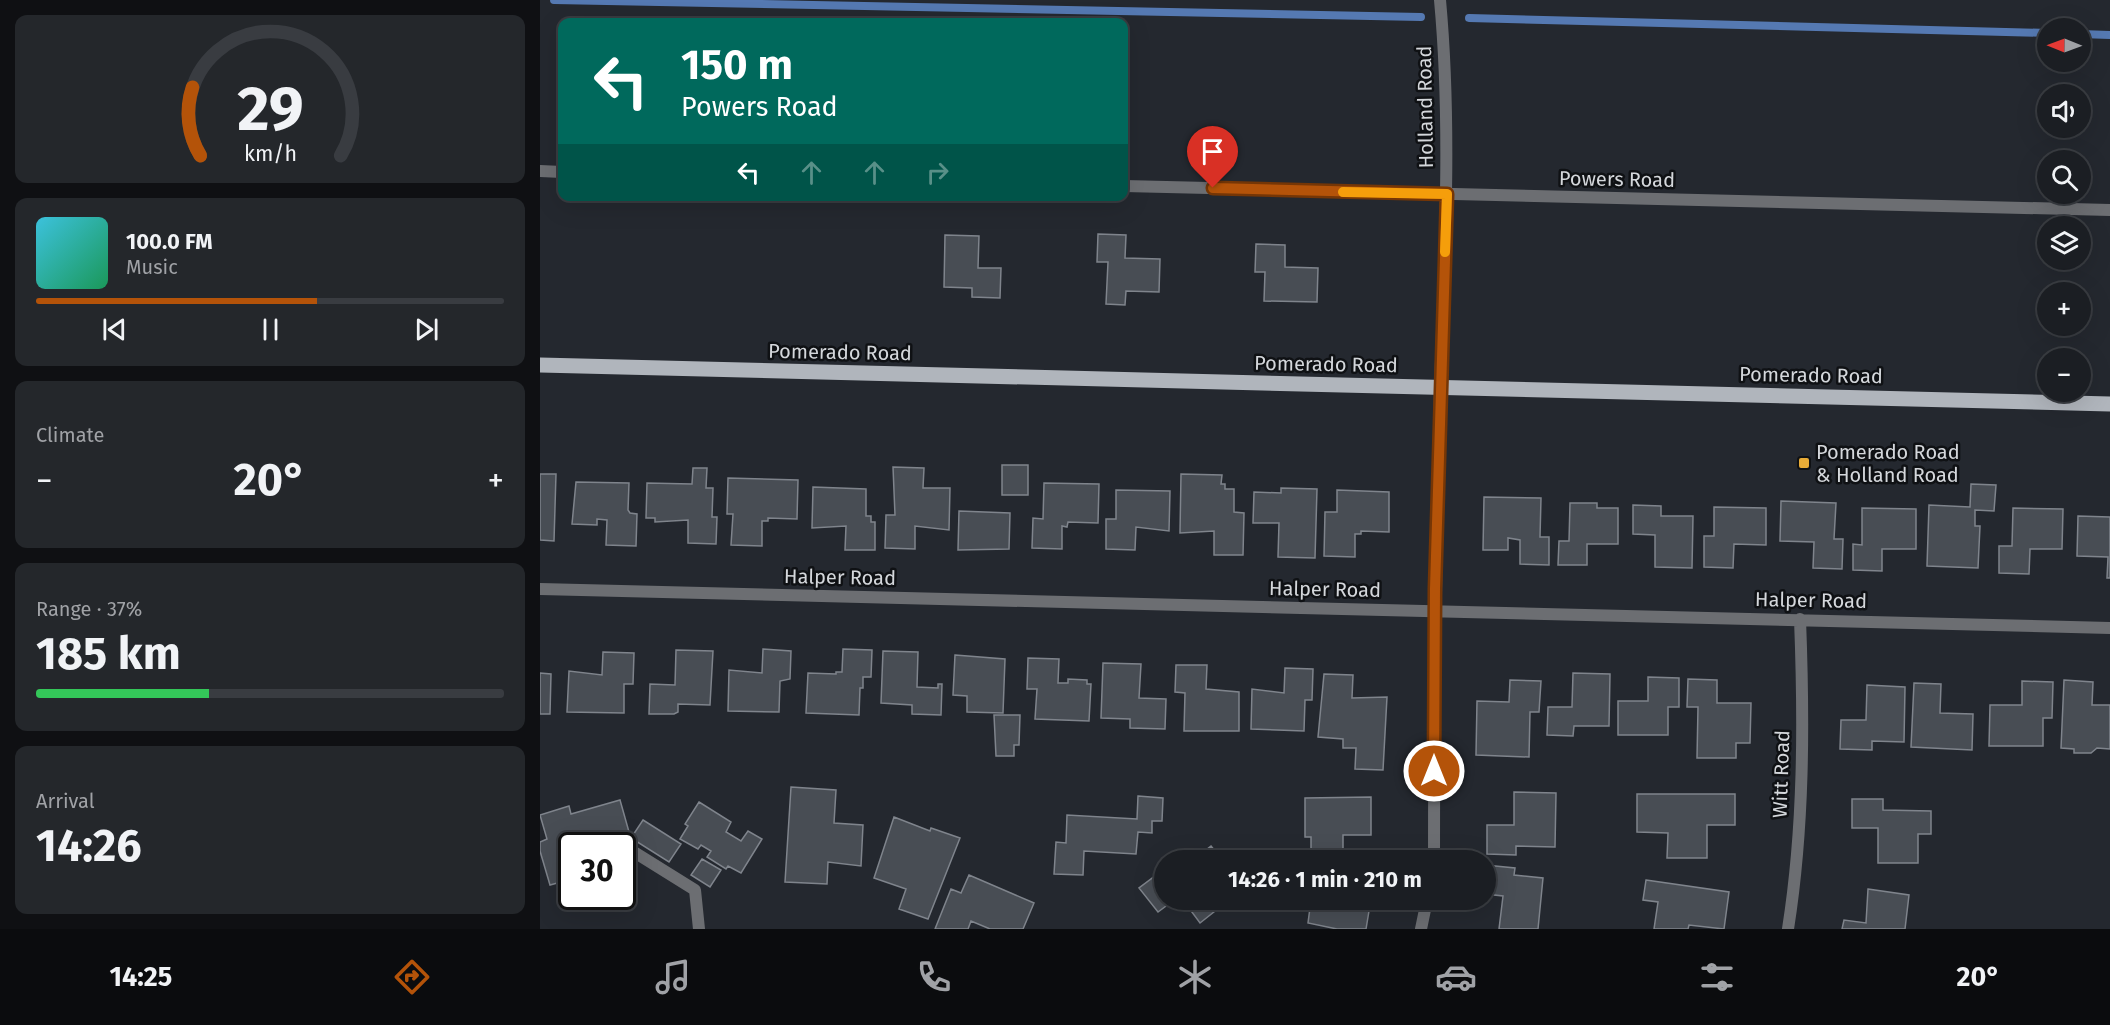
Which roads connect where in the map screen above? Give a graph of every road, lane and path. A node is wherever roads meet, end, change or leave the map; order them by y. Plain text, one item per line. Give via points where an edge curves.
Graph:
1 (1440, 0) edge
2 (540, 171) edge
3 (558, 172) edge
4 (1128, 186) edge
5 (1447, 194) junction
6 (2110, 210) edge
7 (540, 365) edge
8 (1440, 388) junction
9 (2110, 404) edge
10 (540, 589) edge
11 (1435, 611) junction
12 (1800, 620) junction
13 (2110, 628) edge
14 (1434, 850) edge
15 (636, 854) edge
16 (1425, 910) edge
17 (699, 929) edge
18 (1421, 929) edge
19 (1788, 929) edge

1 - 5 street, Holland Road
2 - 3 street
4 - 5 street, Powers Road
5 - 6 street, Powers Road
5 - 8 street, Holland Road
7 - 8 main road, Pomerado Road
8 - 9 main road, Pomerado Road
8 - 11 street, Holland Road
10 - 11 street, Halper Road
11 - 12 street, Halper Road
11 - 14 street, Holland Road
12 - 13 street, Halper Road
12 - 19 street, Witt Road via 1804,702 1797,867
15 - 17 street via 695,890
16 - 18 street

